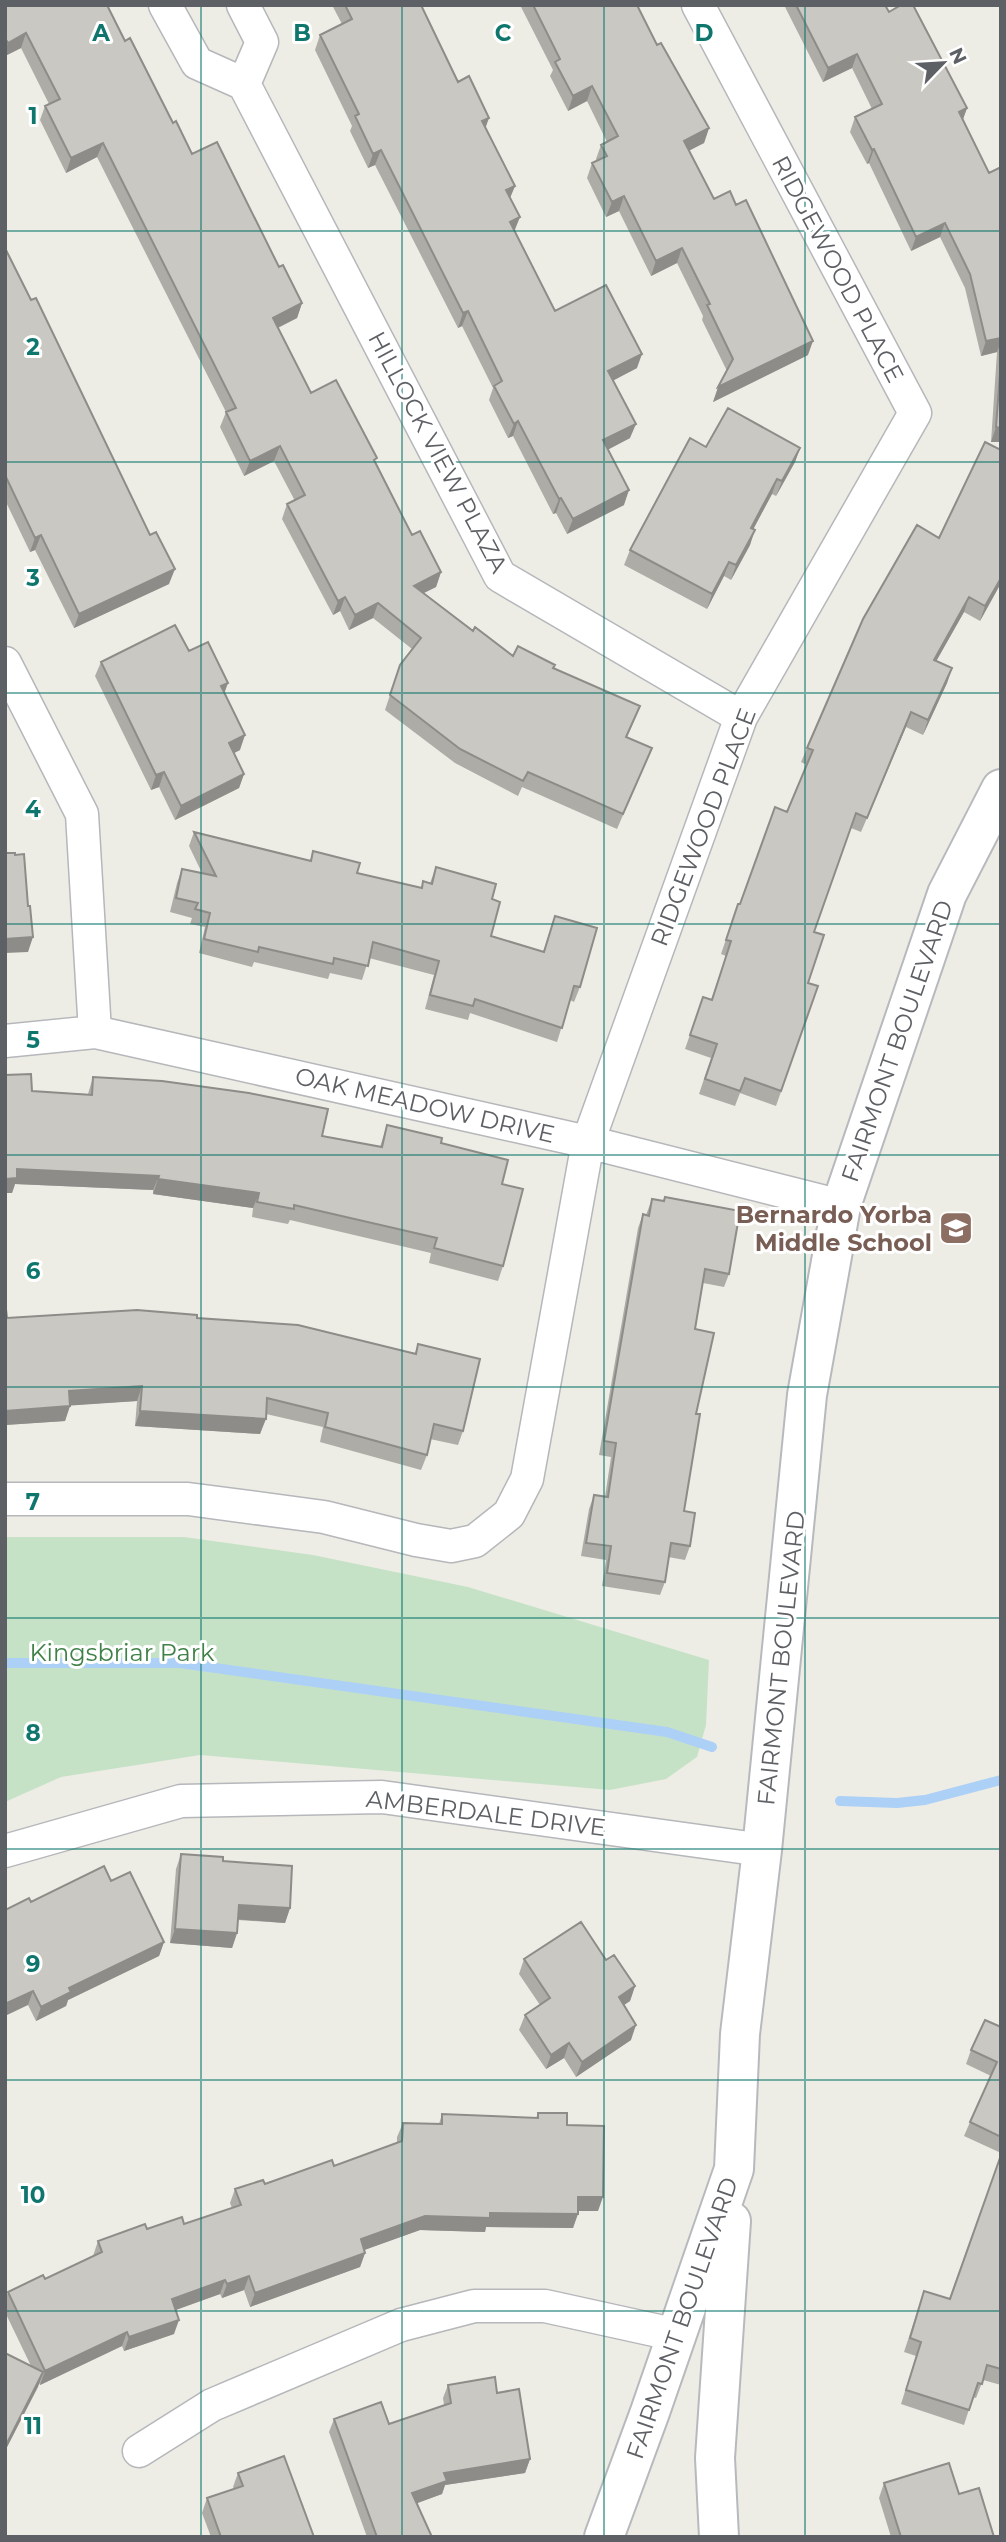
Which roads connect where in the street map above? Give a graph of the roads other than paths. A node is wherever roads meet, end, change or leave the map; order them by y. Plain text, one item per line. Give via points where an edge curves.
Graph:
1 (165, 5) edge
2 (243, 5) edge
3 (698, 5) edge
4 (244, 84) junction
5 (5, 663) edge
6 (741, 717) junction
7 (1001, 789) edge
8 (95, 1032) junction
9 (5, 1041) edge
10 (588, 1142) junction
11 (841, 1206) junction
12 (5, 1499) edge
13 (762, 1850) junction
14 (5, 1851) edge
15 (734, 2169) junction
16 (677, 2335) junction
17 (139, 2451) dead end
18 (604, 2537) edge
19 (719, 2537) edge

1 - 4 street via 197,64
2 - 4 street via 262,42
3 - 6 street, RIDGEWOOD PLACE via 915,413
4 - 6 street, HILLOCK VIEW PLAZA via 500,576
5 - 8 street via 82,814
6 - 10 street, RIDGEWOOD PLACE
7 - 11 main road, FAIRMONT BOULEVARD via 947,894
8 - 9 street, OAK MEADOW DRIVE
8 - 10 street, OAK MEADOW DRIVE
10 - 11 street, OAK MEADOW DRIVE
10 - 12 street, RIDGEWOOD PLACE via 527,1479 509,1514 475,1541 451,1546 324,1517 188,1499
11 - 13 main road, FAIRMONT BOULEVARD via 807,1395
13 - 14 street, AMBERDALE DRIVE via 382,1797 181,1801
13 - 15 main road, FAIRMONT BOULEVARD via 740,2034
15 - 16 main road, FAIRMONT BOULEVARD
15 - 19 main road via 715,2458
16 - 17 street via 545,2306 474,2306 401,2325 212,2406
16 - 18 main road, FAIRMONT BOULEVARD

